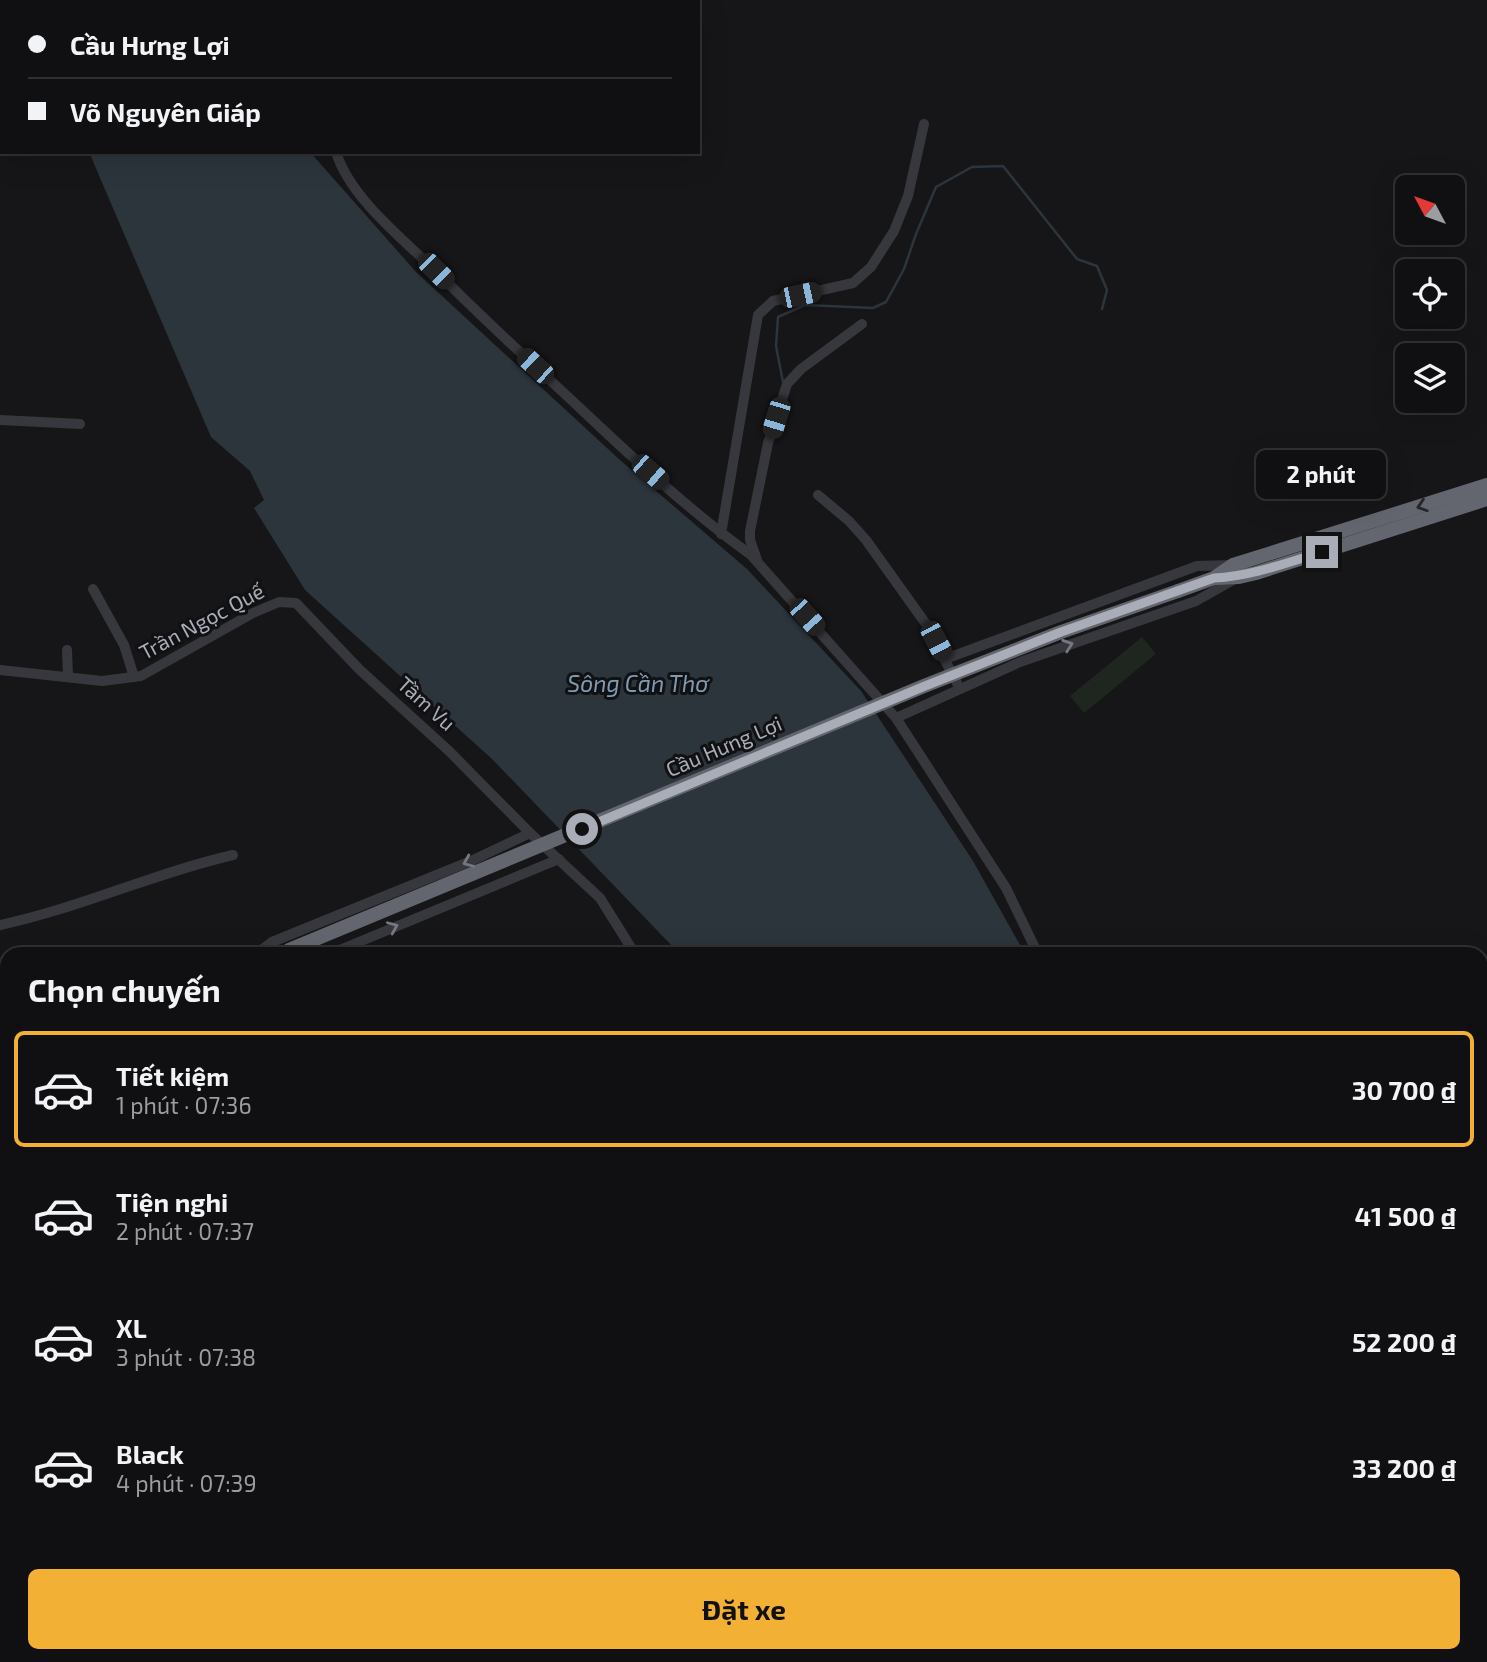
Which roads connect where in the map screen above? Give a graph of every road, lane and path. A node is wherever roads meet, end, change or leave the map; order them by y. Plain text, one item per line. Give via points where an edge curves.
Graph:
1 (924, 124) dead end
2 (337, 154) edge
3 (862, 324) dead end
4 (0, 420) edge
5 (80, 424) dead end
6 (1487, 485) edge
7 (818, 495) dead end
8 (1487, 499) edge
9 (1370, 530) junction
10 (725, 536) junction
11 (759, 564) junction
12 (1236, 571) junction
13 (93, 589) dead end
14 (296, 603) joint
15 (68, 650) dead end
16 (945, 659) junction
17 (0, 670) edge
18 (68, 677) junction
19 (134, 677) junction
20 (960, 689) junction
21 (896, 718) junction
22 (530, 833) junction
23 (233, 855) dead end
24 (559, 859) junction
25 (0, 925) edge
26 (265, 947) edge
27 (295, 947) edge
28 (347, 947) edge
29 (631, 947) edge
30 (1035, 947) edge

1 - 10 street via 908,196 894,231 871,267 853,283 773,301 758,315
2 - 10 street via 348,180 406,242 615,440
3 - 11 street via 787,384 768,443 750,531
4 - 5 street
6 -> 9 highway
7 - 16 street via 866,540 926,624
8 - 9 highway
9 - 12 highway, Cầu Hưng Lợi
10 - 11 street
11 - 21 street
12 - 16 street via 1197,566
20 -> 12 street via 1020,662 1196,601
12 - 27 highway, Cầu Hưng Lợi, bridge via 925,686
13 - 19 street via 124,645
14 - 19 street, Trần Ngọc Quế via 279,602 261,610
14 - 22 street, Tầm Vu
15 - 18 street
16 - 20 street
17 - 18 street, Trần Ngọc Quế
18 - 19 street, Trần Ngọc Quế via 102,681
20 - 21 street
21 - 30 street via 1006,888
22 - 24 street, Tầm Vu
22 -> 26 street
23 - 25 street
28 -> 24 street
24 - 29 street, Tầm Vu via 600,898

